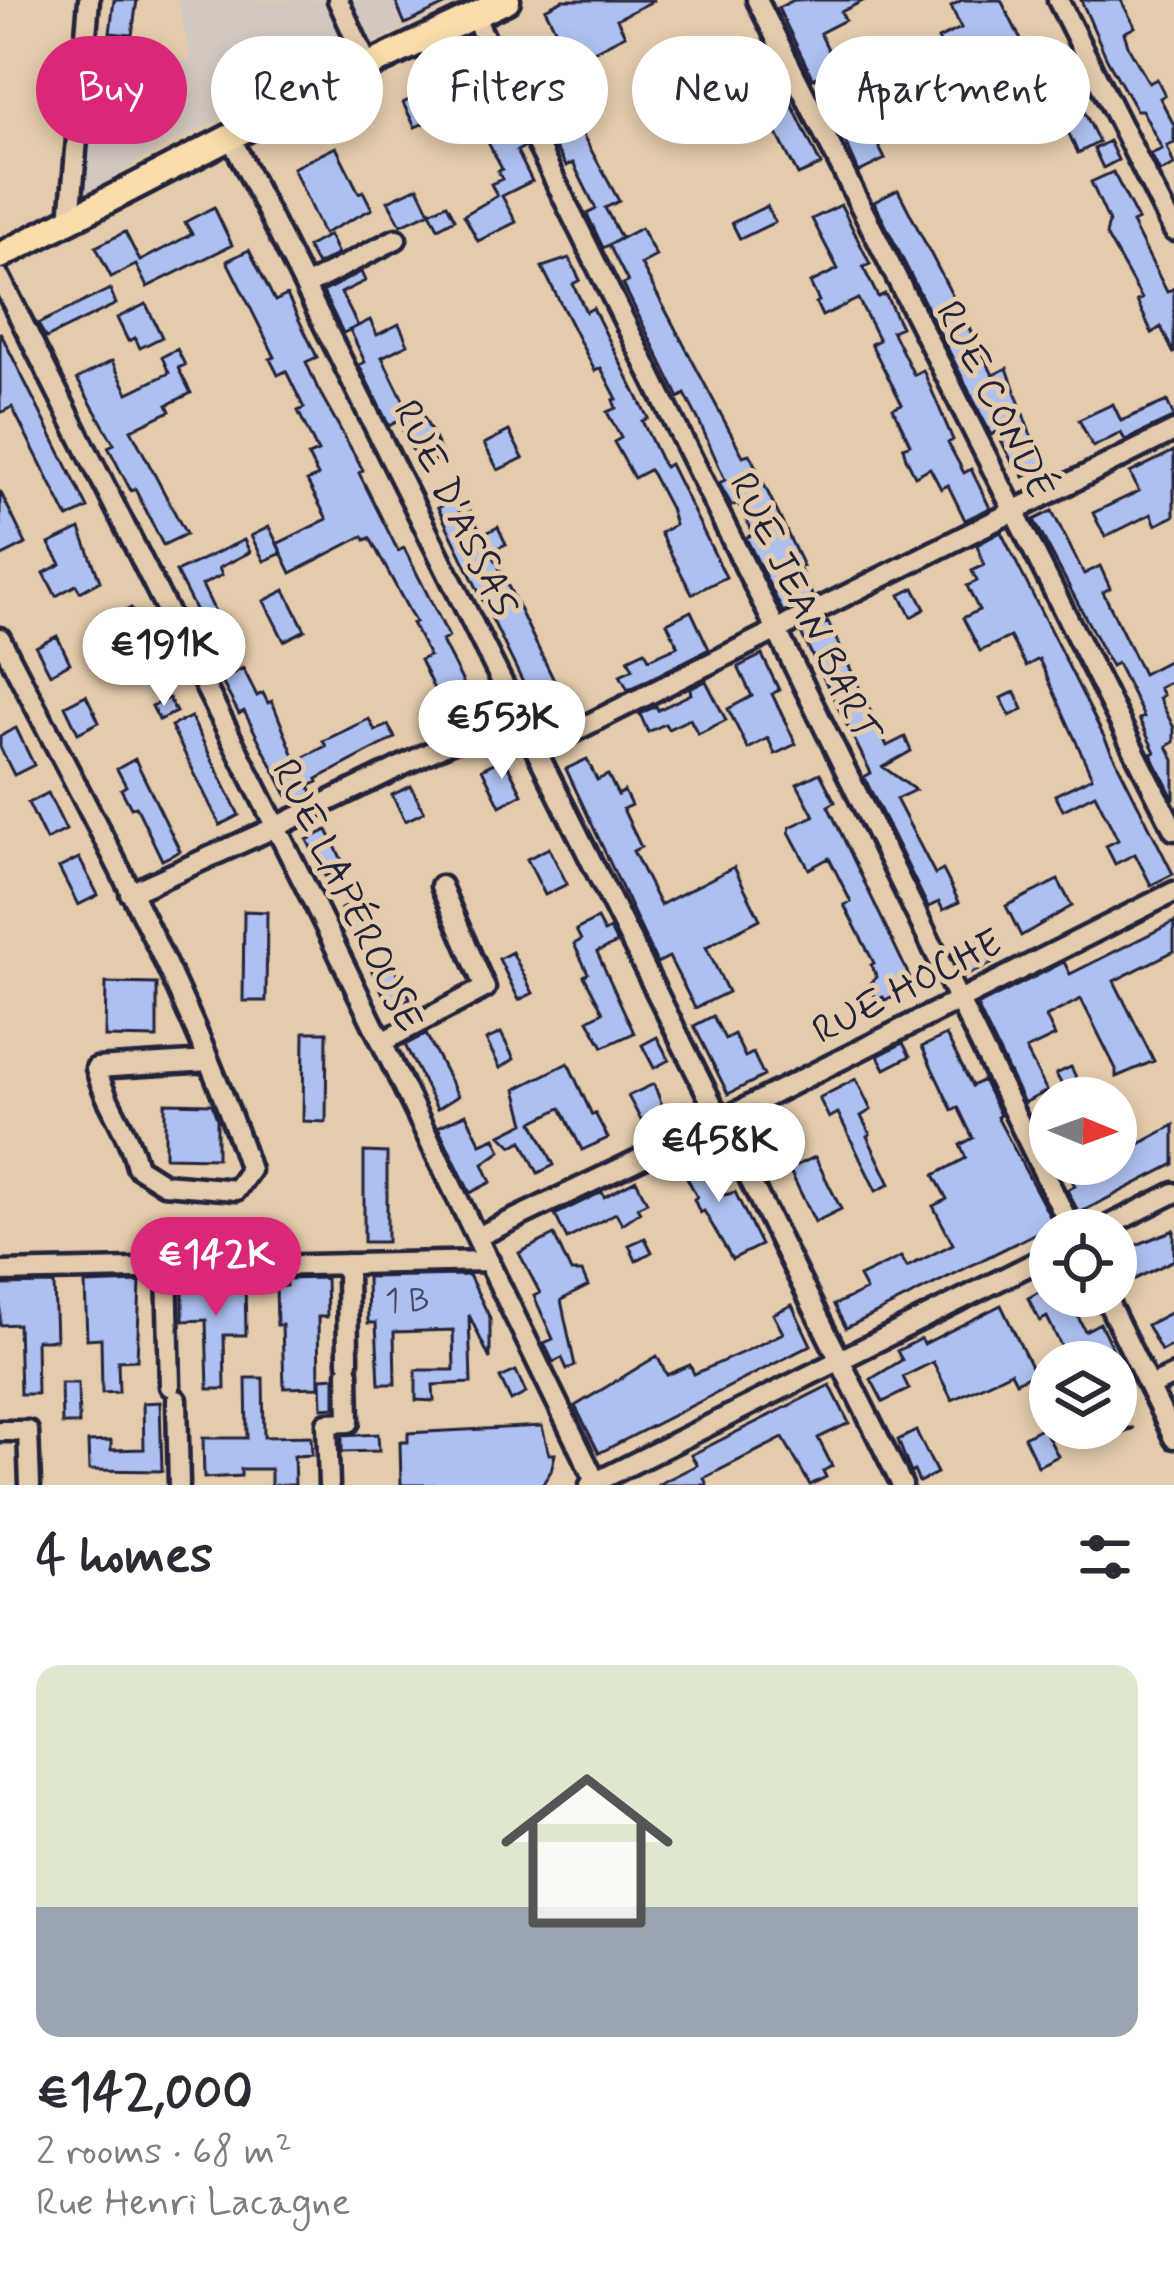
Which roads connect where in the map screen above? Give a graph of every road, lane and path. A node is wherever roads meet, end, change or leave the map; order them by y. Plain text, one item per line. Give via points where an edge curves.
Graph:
1 (89, 0) edge
2 (338, 0) edge
3 (507, 0) edge
4 (757, 0) edge
5 (1058, 0) edge
6 (474, 16) junction
7 (354, 36) edge
8 (383, 59) edge
9 (219, 144) edge
10 (234, 144) edge
11 (70, 220) junction
12 (1174, 231) edge
13 (396, 239) dead end
14 (0, 256) edge
15 (0, 278) edge
16 (307, 285) junction
17 (1174, 431) edge
18 (1012, 512) junction
19 (778, 631) junction
20 (0, 638) edge
21 (517, 710) junction
22 (537, 750) junction
23 (276, 827) junction
24 (1174, 830) edge
25 (441, 886) dead end
26 (1174, 892) edge
27 (130, 893) junction
28 (958, 999) junction
29 (382, 1042) junction
30 (209, 1061) junction
31 (721, 1120) junction
32 (1174, 1193) edge
33 (1062, 1209) edge
34 (1137, 1212) edge
35 (477, 1237) junction
36 (489, 1261) junction
37 (347, 1264) junction
38 (1029, 1266) edge
39 (167, 1269) junction
40 (0, 1272) edge
41 (1116, 1317) edge
42 (842, 1360) junction
43 (1174, 1375) edge
44 (1151, 1386) junction
45 (0, 1431) edge
46 (1174, 1438) edge
47 (595, 1484) edge
48 (30, 1485) edge
49 (179, 1485) edge
50 (329, 1485) edge
51 (902, 1485) edge

1 - 11 street
2 - 7 street
3 - 6 main road
4 - 18 street, RUE CONDÉ
5 - 12 street
6 - 8 main road
6 - 19 street, RUE JEAN BART
9 - 11 main road
10 - 16 street, RUE D'ASSAS
11 - 14 main road
13 - 16 street
15 - 23 street, RUE LAPÉROUSE
16 - 21 street, RUE D'ASSAS
17 - 18 street
18 - 19 street
18 - 24 street, RUE CONDÉ
19 - 22 street
19 - 28 street, RUE JEAN BART
20 - 27 street
21 - 22 street, RUE D'ASSAS
21 - 23 street
22 - 31 street, RUE D'ASSAS
23 - 27 street
23 - 29 street, RUE LAPÉROUSE
25 - 29 street via 485,988
26 - 28 street, RUE HOCHE
27 - 30 street
28 - 31 street, RUE HOCHE
28 - 33 street, RUE JEAN BART
29 - 35 street, RUE LAPÉROUSE
30 - 30 street via 250,1170 236,1190 164,1184 137,1167 96,1068
31 - 35 street, RUE HOCHE
31 - 42 street, RUE D'ASSAS
32 - 34 street
35 - 36 street, RUE LAPÉROUSE
36 - 37 street
36 - 47 street, RUE LAPÉROUSE
37 - 39 street
37 - 50 street via 349,1422 328,1423
38 - 42 street
39 - 40 street
39 - 49 street
41 - 44 street
42 - 47 street
42 - 51 street, RUE D'ASSAS
43 - 44 street
44 - 46 street
45 - 48 street via 28,1431

